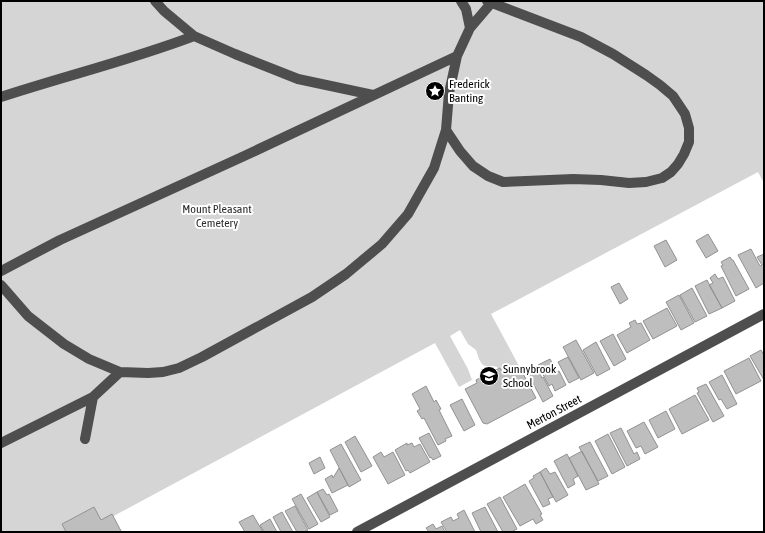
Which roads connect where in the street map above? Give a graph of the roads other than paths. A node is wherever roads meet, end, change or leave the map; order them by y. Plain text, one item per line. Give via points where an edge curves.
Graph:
1 (155, 1) edge
2 (461, 1) edge
3 (490, 2) edge
4 (470, 28) junction
5 (194, 36) junction
6 (457, 56) junction
7 (373, 95) junction
8 (1, 97) edge
9 (446, 130) junction
10 (1, 271) edge
11 (1, 285) edge
12 (764, 314) edge
13 (120, 372) junction
14 (93, 397) junction
15 (85, 439) dead end
16 (1, 443) edge
17 (357, 532) edge

1 - 5 street
2 - 4 street via 466,9
3 - 4 street
3 - 9 street via 581,37 660,84 673,96 685,114 689,142 671,172 662,178 646,182 573,179 503,182 473,166
4 - 6 street
5 - 7 street via 298,79
5 - 8 street via 147,53
6 - 7 street
6 - 9 street via 449,93
7 - 10 street via 60,240
9 - 13 street via 434,168 408,214 382,244 346,274 312,297 179,368 163,372
11 - 13 street via 28,316 64,344
12 - 17 street, Merton Street
13 - 14 street
14 - 15 street
14 - 16 street

